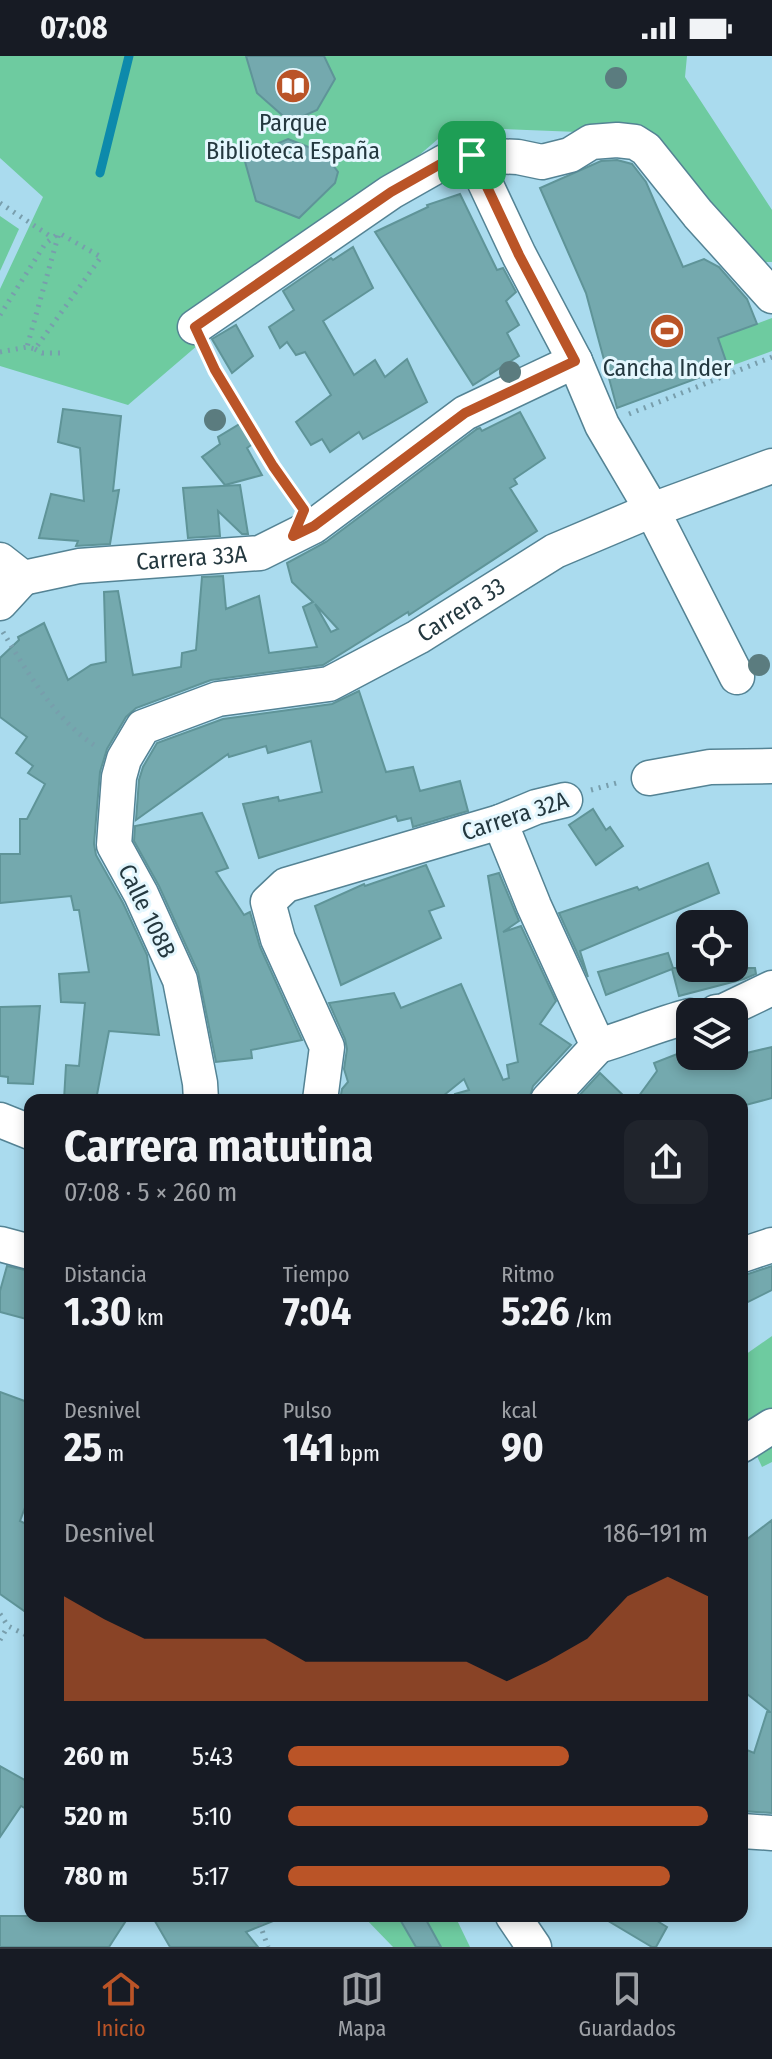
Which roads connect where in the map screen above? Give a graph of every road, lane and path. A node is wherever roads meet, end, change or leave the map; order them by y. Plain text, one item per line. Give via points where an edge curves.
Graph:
1 (472, 155) junction
2 (0, 203) edge
3 (59, 233) junction
4 (53, 238) junction
5 (772, 296) edge
6 (0, 315) edge
7 (195, 327) joint
8 (27, 347) junction
9 (35, 349) junction
10 (0, 352) edge
11 (62, 353) dead end
12 (772, 357) edge
13 (575, 361) junction
14 (602, 425) junction
15 (772, 466) edge
16 (652, 510) junction
17 (293, 536) junction
18 (8, 581) edge
19 (0, 627) edge
20 (737, 677) dead end
21 (143, 727) joint
22 (124, 759) junction
23 (772, 766) edge
24 (649, 778) joint
25 (565, 800) joint
26 (500, 822) junction
27 (772, 988) edge
28 (748, 1000) edge
29 (676, 1021) edge
30 (598, 1046) junction
31 (200, 1094) edge
32 (321, 1094) edge
33 (554, 1094) edge
34 (0, 1120) edge
35 (24, 1130) edge
36 (0, 1244) edge
37 (772, 1245) edge
38 (24, 1250) edge
39 (748, 1253) edge
40 (772, 1426) edge
41 (748, 1441) edge
42 (0, 1614) edge
43 (8, 1626) junction
44 (24, 1634) edge
45 (0, 1640) edge
46 (748, 1831) edge
47 (772, 1833) edge
48 (259, 1922) edge
49 (517, 1922) edge
50 (268, 1947) edge
51 (534, 1947) edge

1 - 5 street via 542,162 570,155 591,142 635,142
1 - 7 street via 444,162 391,192
1 - 13 street
2 - 4 path
3 - 4 path
3 - 8 path
3 - 9 path via 101,257
4 - 6 path
7 - 17 path via 215,370 304,510
8 - 9 path
8 - 10 path
9 - 11 path
12 - 14 path
13 - 14 street
13 - 17 street, Carrera 33A via 465,413 314,526
14 - 16 street
15 - 16 street, Carrera 33
16 - 20 street
16 - 21 street, Carrera 33 via 555,551 418,637 329,684 218,699
17 - 18 street, Carrera 33A via 260,553 79,566
19 - 22 path via 55,708 82,737
21 - 22 street, Calle 108B
22 - 31 street, Calle 108B via 114,845 180,980
23 - 24 street via 710,767
24 - 25 path, Carrera 32A via 609,784
25 - 26 street, Carrera 32A
26 - 30 street
26 - 32 street, Carrera 32A via 286,885 268,902 278,939 327,1047
27 - 28 street
29 - 30 street
30 - 33 street
34 - 35 street
36 - 38 street
37 - 39 street
40 - 41 street
42 - 43 path
43 - 44 path
43 - 45 path
46 - 47 street
48 - 50 path
49 - 51 street

